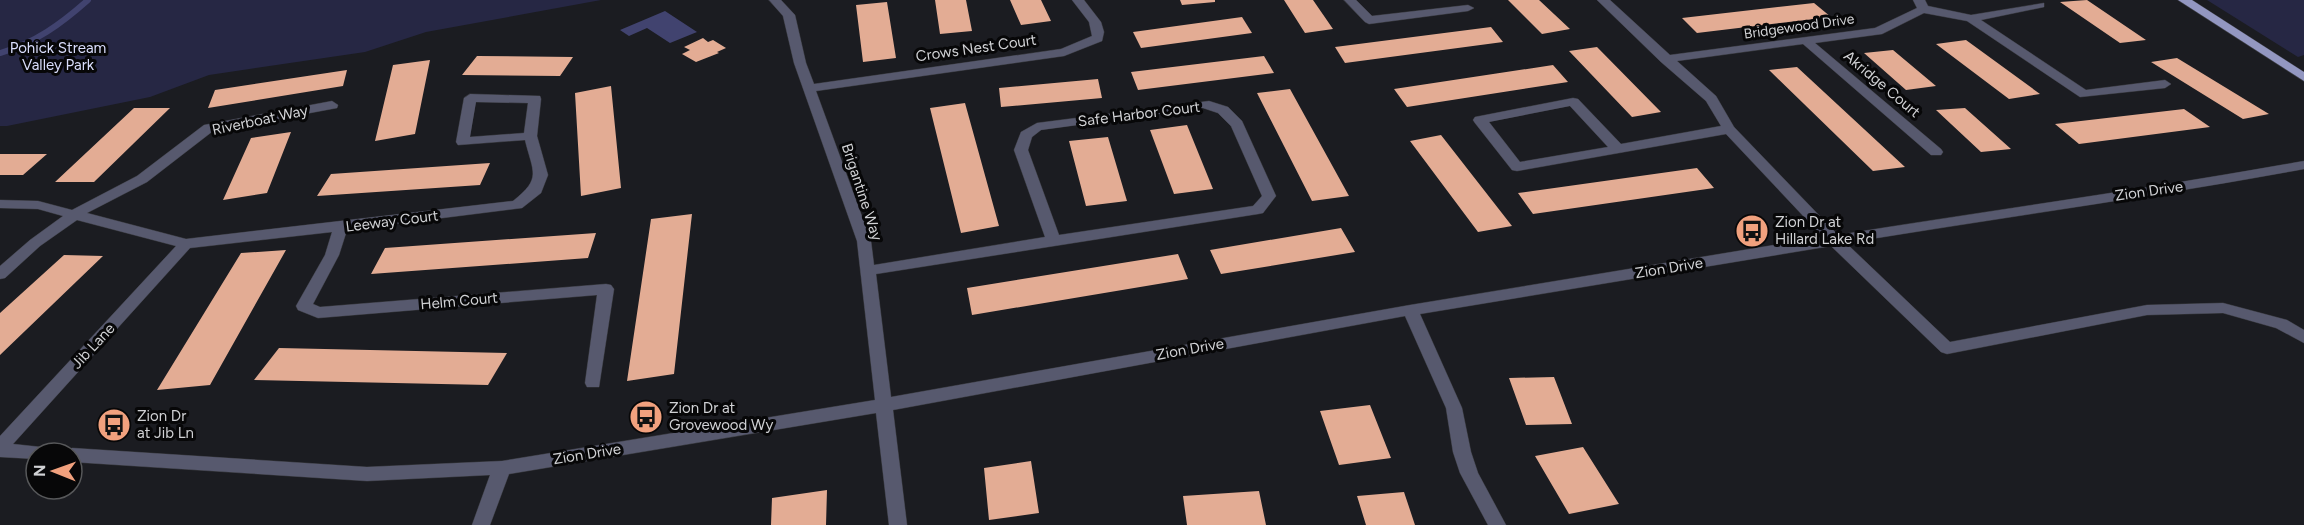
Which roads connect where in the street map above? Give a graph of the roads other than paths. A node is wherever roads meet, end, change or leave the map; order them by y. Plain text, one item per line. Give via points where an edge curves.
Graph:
1 (777, 0) edge
2 (1078, 0) edge
3 (1350, 0) edge
4 (1462, 0) edge
5 (1603, 0) edge
6 (2184, 0) edge
7 (2040, 4) dead end
8 (1921, 5) edge
9 (1971, 18) junction
10 (1806, 42) junction
11 (1665, 59) junction
12 (2304, 77) edge
13 (2165, 84) dead end
14 (810, 88) junction
15 (332, 105) dead end
16 (1729, 129) junction
17 (530, 136) junction
18 (1618, 149) junction
19 (1936, 152) dead end
20 (2304, 165) edge
21 (0, 204) edge
22 (75, 213) junction
23 (340, 228) junction
24 (1054, 240) junction
25 (1835, 241) junction
26 (186, 244) junction
27 (866, 271) junction
28 (0, 274) edge
29 (1410, 310) junction
30 (2304, 337) edge
31 (593, 383) dead end
32 (884, 405) junction
33 (0, 448) edge
34 (24, 451) edge
35 (84, 456) edge
36 (502, 468) junction
37 (481, 525) edge
38 (898, 525) edge
39 (1497, 525) edge

1 - 14 street, Brigantine Way via 789,15
2 - 14 street, Crows Nest Court via 1100,28 1098,39 1082,47
3 - 4 street via 1370,20 1468,8
5 - 11 street
6 - 12 main road
7 - 9 street
8 - 9 street
8 - 10 street, Bridgewood Drive via 1878,31
9 - 13 street via 2084,94
10 - 11 street, Bridgewood Drive
10 - 19 street, Akridge Court
11 - 16 street via 1711,99
14 - 27 street, Brigantine Way via 864,241
15 - 22 street, Riverboat Way via 208,128 142,179
16 - 18 street
16 - 25 street
17 - 17 street, Leeway Court via 536,99 470,98 463,142
17 - 23 street, Leeway Court via 541,175 536,190 517,205
18 - 18 street via 1517,166 1480,120 1573,102
20 - 25 street, Zion Drive
21 - 22 street via 38,205
22 - 26 street
22 - 28 street, Riverboat Way
23 - 26 street, Leeway Court
23 - 31 street, Helm Court via 332,255 304,306 318,313 606,289
24 - 24 street, Safe Harbor Court via 1258,210 1269,196 1237,124 1223,110 1204,104 1037,127 1026,135 1021,150
24 - 27 street, Safe Harbor Court
25 - 29 street, Zion Drive
25 - 30 street via 1947,348 2147,310 2223,308 2281,324
26 - 33 street, Jib Lane
27 - 32 street, Brigantine Way
29 - 32 street, Zion Drive
29 - 39 street via 1454,408 1469,473
32 - 36 street, Zion Drive
32 - 38 street, Brigantine Way
33 - 34 street
35 - 36 street, Zion Drive via 367,474
36 - 37 street

